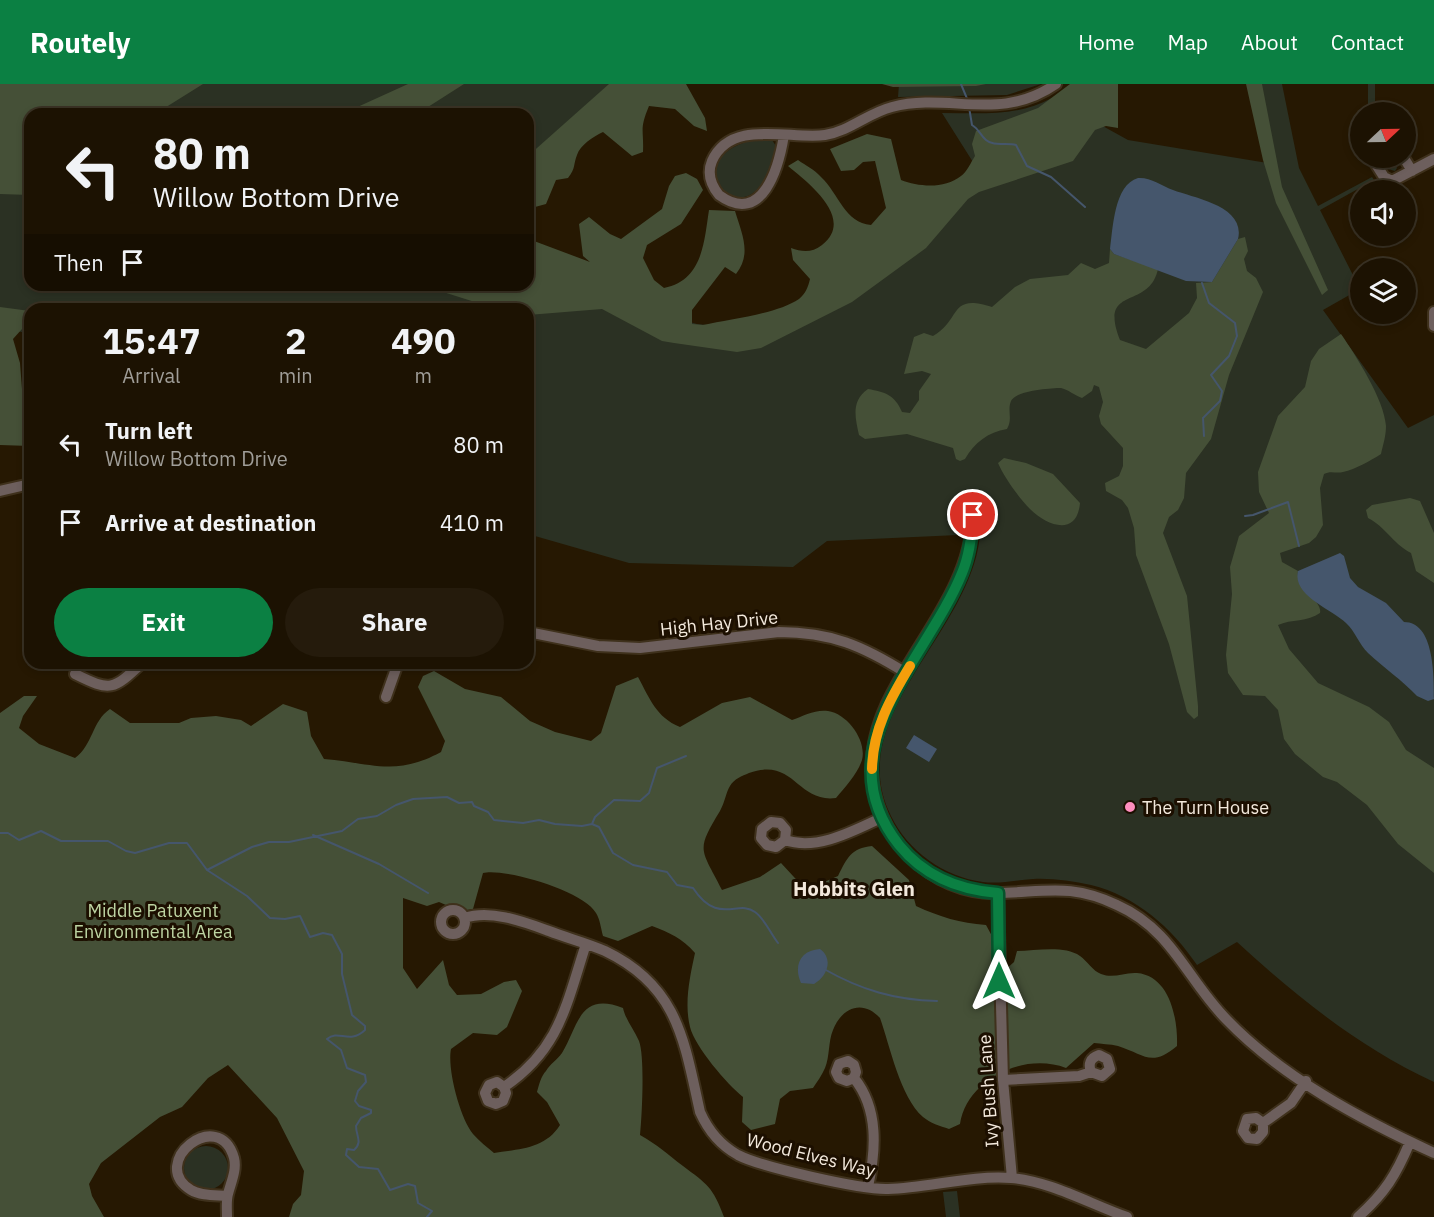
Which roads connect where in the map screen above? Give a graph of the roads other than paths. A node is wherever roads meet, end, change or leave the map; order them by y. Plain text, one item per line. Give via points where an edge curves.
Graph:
1 (1056, 84) edge
2 (784, 135) junction
3 (1434, 159) edge
4 (1378, 168) edge
5 (1410, 168) edge
6 (1412, 171) junction
7 (1434, 312) edge
8 (1434, 326) edge
9 (24, 485) edge
10 (0, 491) edge
11 (973, 515) dead end
12 (534, 633) edge
13 (136, 669) edge
14 (396, 669) edge
15 (906, 673) junction
16 (75, 674) dead end
17 (386, 697) dead end
18 (881, 818) junction
19 (785, 840) dead end
20 (998, 893) junction
21 (465, 918) dead end
22 (586, 945) junction
23 (1091, 1072) dead end
24 (854, 1078) dead end
25 (1003, 1080) junction
26 (1305, 1082) junction
27 (504, 1087) dead end
28 (1263, 1123) dead end
29 (1410, 1142) junction
30 (1434, 1153) edge
31 (1012, 1178) junction
32 (868, 1187) junction
33 (227, 1196) junction
34 (227, 1217) edge
35 (1127, 1217) edge
36 (1358, 1217) edge

1 - 2 street via 1028,99 986,105 899,105 836,132
2 - 2 street via 748,136 721,149 709,171 713,188 733,202 742,203 762,194 778,168
3 - 6 street
4 - 6 street via 1388,179 1397,180
5 - 6 street
7 - 8 street
9 - 10 street
11 - 15 street via 963,571
12 - 15 street, High Hay Drive via 598,646 640,648 801,632 846,640
13 - 16 street via 121,683 110,687
14 - 17 street
15 - 18 street via 882,714 873,749 873,786
18 - 19 street via 826,840
18 - 20 street via 904,851 929,872 967,889
20 - 25 street, Ivy Bush Lane
20 - 26 street via 1066,890 1092,895 1130,912 1155,929 1174,950 1226,1020
21 - 22 street, Wood Elves Way via 497,916
22 - 27 street via 557,1032 531,1065
22 - 32 street, Wood Elves Way via 633,967 668,1003 683,1036 700,1112 722,1144 751,1160
23 - 25 street
24 - 32 street via 865,1099 875,1138
25 - 31 street, Ivy Bush Lane
26 - 28 street via 1291,1103
26 - 29 street via 1353,1113
29 - 30 street
29 - 36 street via 1382,1195
31 - 32 street, Wood Elves Way via 905,1188
31 - 35 street, Wood Elves Way
33 - 33 street via 196,1192 183,1182 178,1162 190,1142 212,1137 229,1148 235,1170
33 - 34 street

